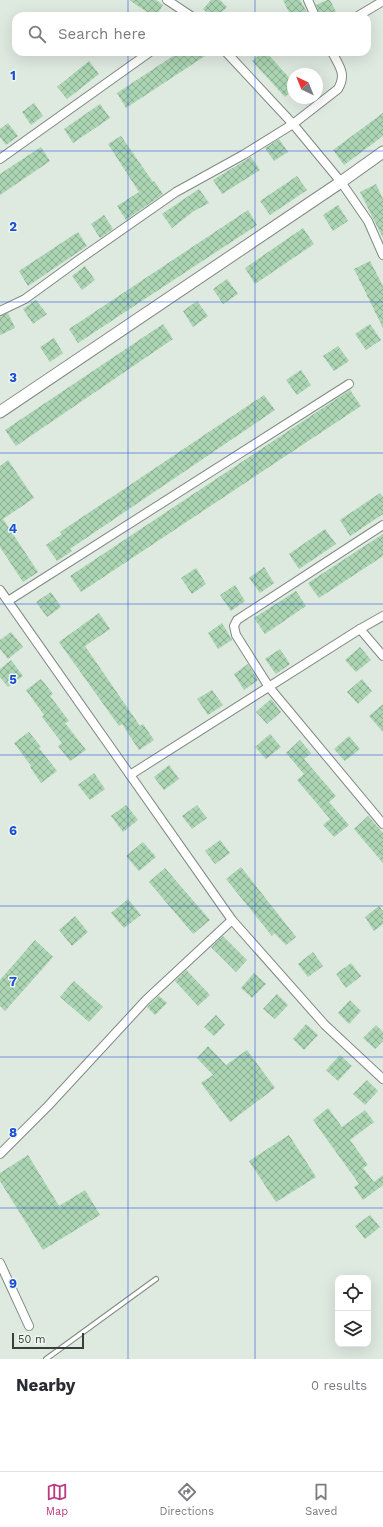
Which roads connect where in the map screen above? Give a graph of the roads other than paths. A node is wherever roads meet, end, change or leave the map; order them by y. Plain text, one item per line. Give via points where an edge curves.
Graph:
1 (167, 0) edge
2 (308, 0) edge
3 (383, 2) edge
4 (185, 12) edge
5 (313, 12) edge
6 (365, 12) edge
7 (144, 56) edge
8 (230, 56) edge
9 (334, 56) edge
10 (293, 124) junction
11 (383, 152) edge
12 (1, 155) edge
13 (341, 182) junction
14 (383, 255) edge
15 (0, 312) edge
16 (350, 384) dead end
17 (0, 412) edge
18 (383, 525) edge
19 (0, 590) edge
20 (8, 601) junction
21 (383, 616) edge
22 (360, 629) junction
23 (383, 656) edge
24 (269, 687) junction
25 (130, 775) junction
26 (383, 824) edge
27 (232, 920) junction
28 (383, 1079) edge
29 (0, 1154) edge
30 (0, 1264) edge
31 (156, 1278) dead end
32 (29, 1326) dead end
33 (46, 1359) edge

1 - 4 street
2 - 5 street
3 - 6 street
7 - 12 street
8 - 10 street
9 - 10 street via 343,73 338,89
10 - 13 street
10 - 15 street via 176,192 25,299
11 - 13 street
13 - 14 street via 368,222
13 - 17 street
16 - 20 street
18 - 24 street via 237,620 234,626 236,635
19 - 20 street
20 - 25 street
21 - 22 street
22 - 23 street
22 - 24 street
24 - 25 street
24 - 26 street
25 - 27 street
27 - 28 street via 325,1025
27 - 29 street via 146,1000
30 - 32 street
31 - 33 lane

